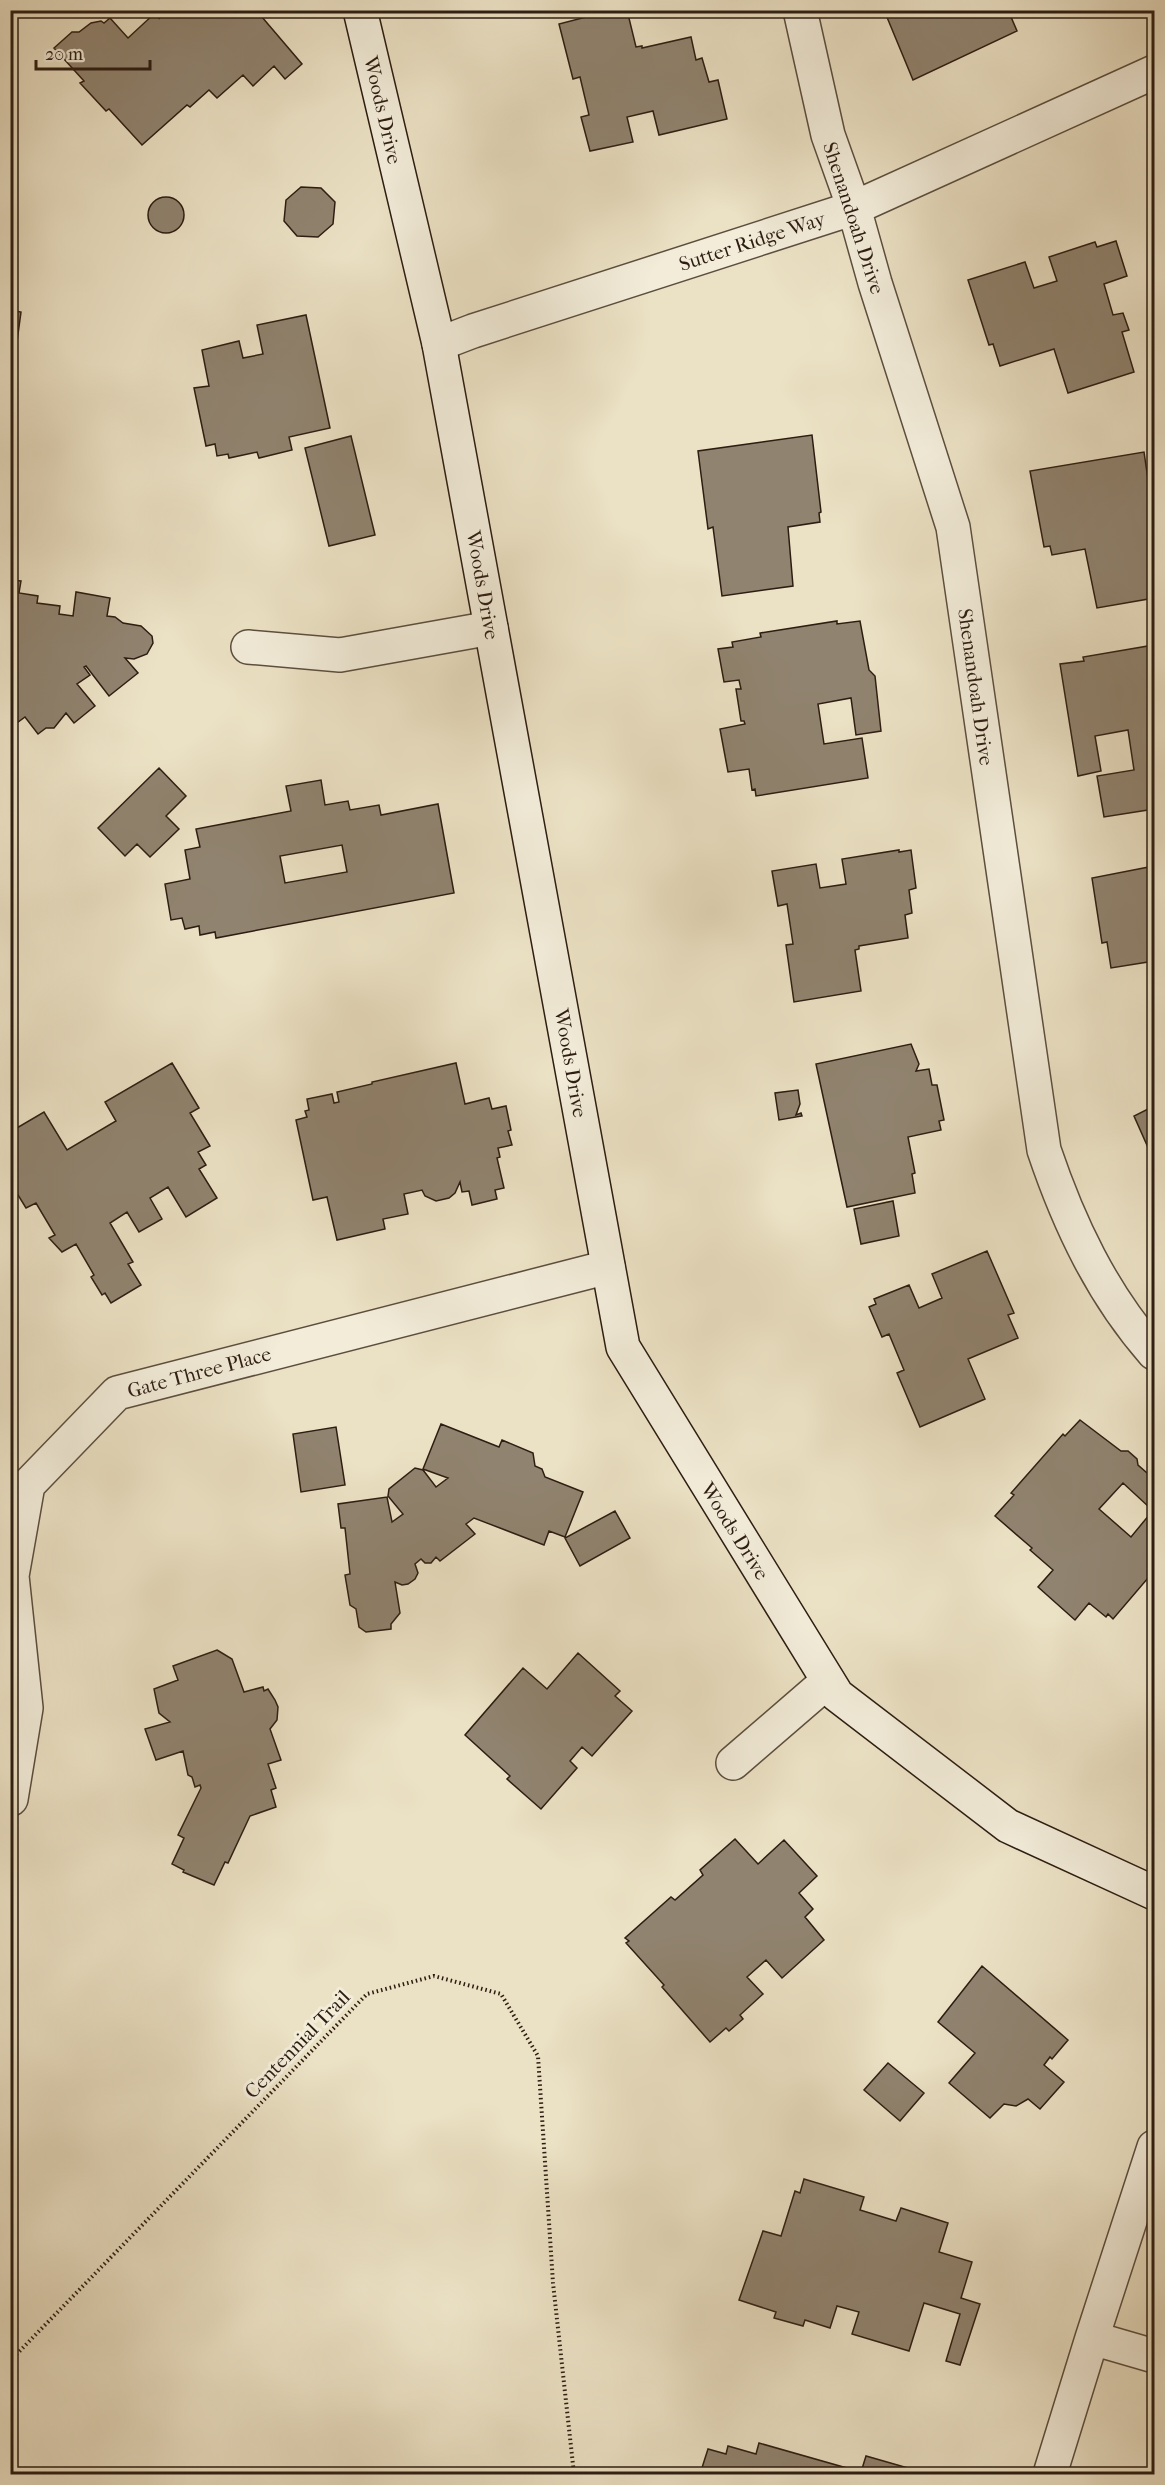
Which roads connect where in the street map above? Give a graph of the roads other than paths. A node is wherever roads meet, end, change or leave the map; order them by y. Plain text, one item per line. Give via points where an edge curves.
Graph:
1 (360, 10) edge
2 (800, 10) edge
3 (1155, 72) edge
4 (854, 208) junction
5 (440, 344) junction
6 (491, 628) junction
7 (248, 647) dead end
8 (608, 1267) junction
9 (1155, 1353) edge
10 (828, 1682) junction
11 (733, 1763) dead end
12 (11, 1798) edge
13 (1155, 1893) edge
14 (1155, 2147) edge
15 (1092, 2338) junction
16 (1155, 2356) edge
17 (1050, 2475) edge

1 - 5 street, Woods Drive
2 - 4 street, Shenandoah Drive via 828,135
3 - 4 street, Sutter Ridge Way
4 - 5 street, Sutter Ridge Way
4 - 9 street, Shenandoah Drive via 953,527 1044,1150 1061,1201 1084,1250 1111,1296
5 - 6 street, Woods Drive
6 - 7 street via 340,655
6 - 8 street, Woods Drive
8 - 10 street, Woods Drive via 622,1347
8 - 12 street, Gate Three Place via 117,1394 28,1485 12,1576 26,1708
10 - 11 street
10 - 13 street, Woods Drive via 837,1695 1008,1826
14 - 15 street
15 - 16 street
15 - 17 street

